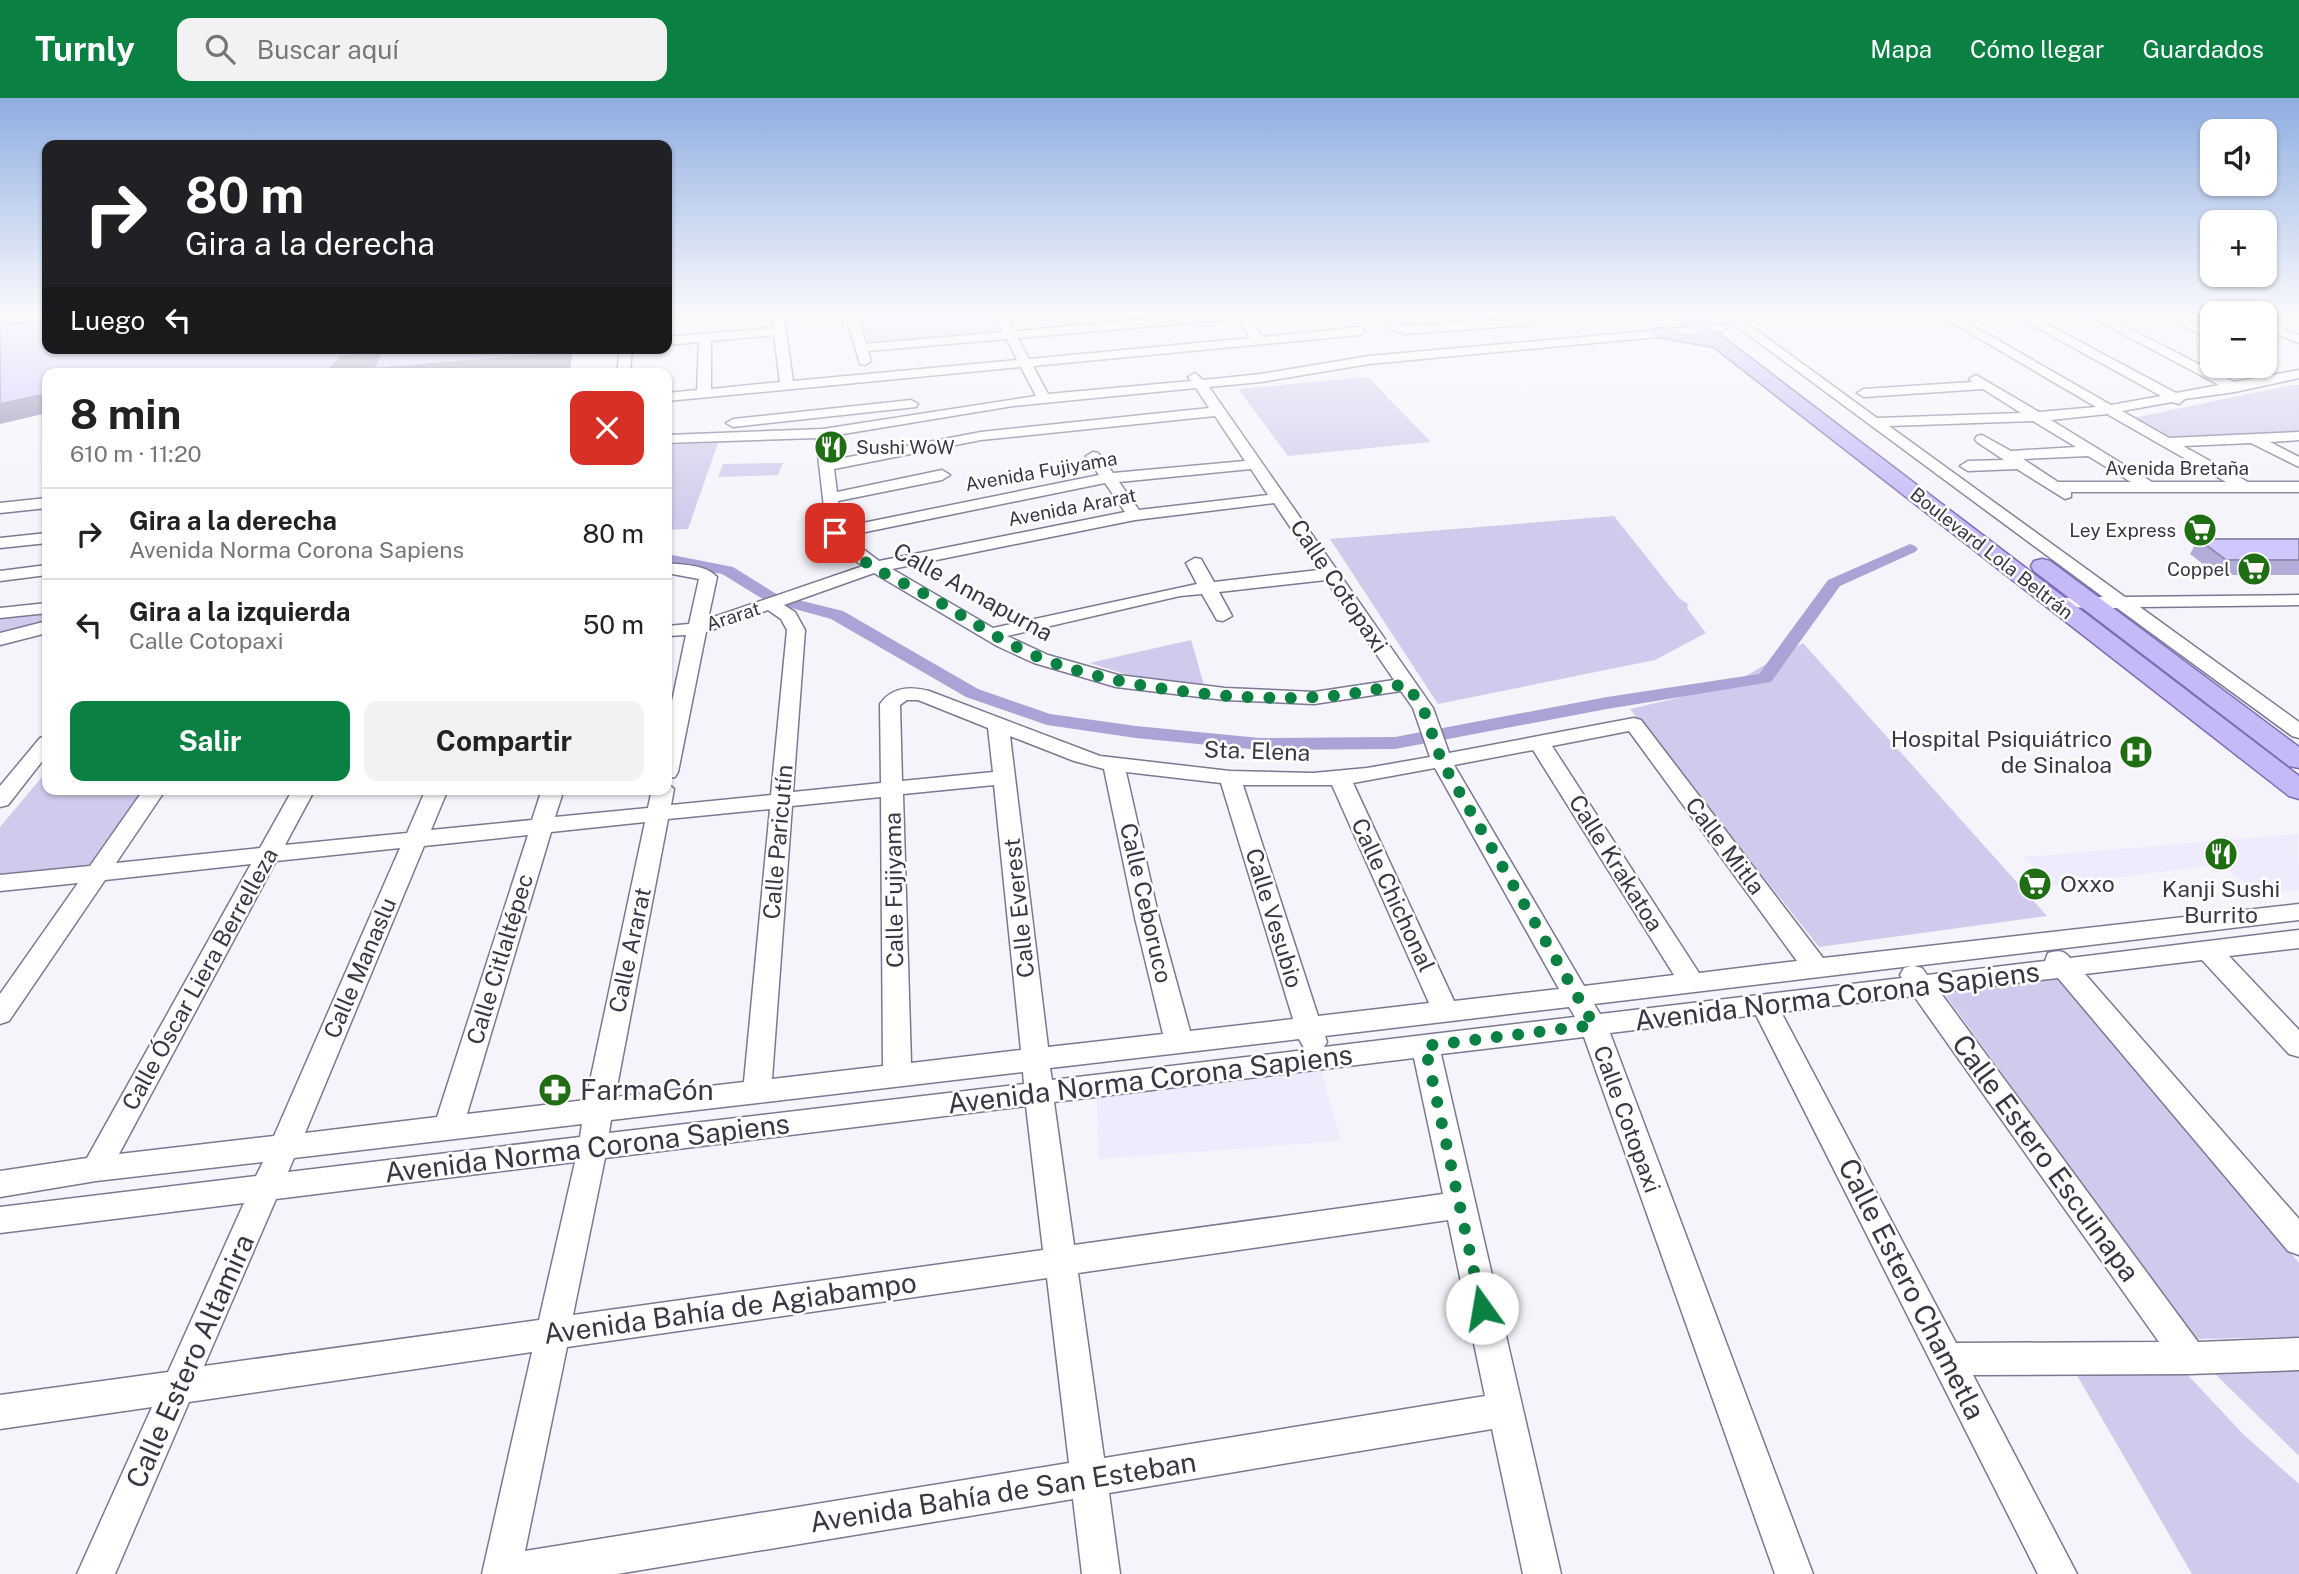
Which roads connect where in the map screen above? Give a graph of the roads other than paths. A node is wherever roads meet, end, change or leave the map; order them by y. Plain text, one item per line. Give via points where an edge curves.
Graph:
1 (705, 385) edge
2 (787, 385) edge
3 (1037, 385) edge
4 (1155, 385) edge
5 (1201, 385) edge
6 (1786, 385) edge
7 (1800, 385) edge
8 (1812, 385) edge
9 (1957, 385) edge
10 (1986, 385) edge
11 (2067, 385) edge
12 (2150, 385) edge
13 (2230, 385) edge
14 (2254, 385) edge
15 (2236, 388) junction
16 (1904, 391) junction
17 (705, 393) junction
18 (1864, 393) dead end
19 (1042, 395) junction
20 (672, 396) edge
21 (2174, 398) junction
22 (2188, 404) junction
23 (855, 411) junction
24 (1219, 411) junction
25 (2118, 414) junction
26 (1844, 415) junction
27 (1930, 417) junction
28 (781, 418) junction
29 (2042, 421) junction
30 (1874, 422) junction
31 (859, 428) junction
32 (672, 429) edge
33 (1941, 430) junction
34 (823, 433) junction
35 (777, 436) junction
36 (2299, 436) edge
37 (2253, 438) junction
38 (672, 439) edge
39 (1982, 439) dead end
40 (1887, 440) junction
41 (2167, 442) junction
42 (2090, 451) junction
43 (1093, 456) dead end
44 (927, 459) dead end
45 (2013, 460) junction
46 (2299, 463) edge
47 (1256, 464) junction
48 (826, 466) junction
49 (1968, 466) dead end
50 (1109, 478) junction
51 (2148, 487) junction
52 (2245, 487) junction
53 (2299, 487) edge
54 (955, 491) junction
55 (42, 493) edge
56 (0, 497) edge
57 (830, 498) junction
58 (1279, 498) junction
59 (42, 504) edge
60 (0, 508) edge
61 (1135, 514) junction
62 (835, 533) junction
63 (42, 539) edge
64 (3, 546) edge
65 (1195, 563) dead end
66 (876, 567) junction
67 (672, 569) edge
68 (42, 571) edge
69 (693, 571) joint
70 (1331, 574) junction
71 (0, 576) edge
72 (1208, 588) junction
73 (770, 604) junction
74 (2112, 607) junction
75 (2063, 608) junction
76 (42, 609) edge
77 (2297, 611) edge
78 (0, 613) edge
79 (1223, 616) dead end
80 (42, 628) edge
81 (696, 629) junction
82 (672, 631) edge
83 (990, 634) junction
84 (0, 639) edge
85 (1406, 684) junction
86 (890, 704) joint
87 (998, 724) junction
88 (1634, 724) joint
89 (2299, 732) edge
90 (1540, 744) junction
91 (672, 747) edge
92 (42, 748) edge
93 (2299, 760) edge
94 (1442, 762) junction
95 (1114, 764) junction
96 (1004, 777) junction
97 (1230, 778) junction
98 (1340, 779) junction
99 (892, 789) junction
100 (2299, 790) edge
101 (151, 795) edge
102 (301, 795) edge
103 (433, 795) edge
104 (550, 795) edge
105 (0, 800) edge
106 (782, 801) junction
107 (661, 802) edge
108 (541, 826) junction
109 (415, 839) junction
110 (268, 855) junction
111 (98, 873) junction
112 (0, 883) edge
113 (2299, 912) edge
114 (2299, 939) edge
115 (2042, 942) junction
116 (2208, 950) junction
117 (1901, 958) junction
118 (1816, 968) junction
119 (2064, 968) junction
120 (1692, 983) junction
121 (1921, 985) junction
122 (1579, 996) junction
123 (1765, 1004) junction
124 (1446, 1011) junction
125 (0, 1014) edge
126 (1594, 1025) junction
127 (1308, 1028) junction
128 (1180, 1042) junction
129 (1425, 1046) junction
130 (2299, 1047) edge
131 (1035, 1059) junction
132 (1317, 1059) junction
133 (897, 1076) junction
134 (757, 1092) junction
135 (1039, 1093) junction
136 (597, 1111) junction
137 (448, 1128) junction
138 (284, 1147) junction
139 (593, 1147) junction
140 (96, 1169) junction
141 (0, 1184) edge
142 (267, 1187) junction
143 (1460, 1205) junction
144 (0, 1220) edge
145 (2299, 1241) edge
146 (1061, 1262) junction
147 (552, 1333) junction
148 (2299, 1354) edge
149 (2190, 1358) junction
150 (1949, 1359) junction
151 (179, 1387) junction
152 (1505, 1410) junction
153 (0, 1412) edge
154 (1088, 1478) junction
155 (96, 1574) edge
156 (501, 1574) edge
157 (1101, 1574) edge
158 (1542, 1574) edge
159 (1794, 1574) edge
160 (2058, 1574) edge

1 - 17 street
2 - 17 street
3 - 19 street
4 - 19 street
5 - 24 street, Calle Cotopaxi
6 - 75 main road, Boulevard Lola Beltrán
7 - 26 main road, Boulevard Lola Beltrán
8 - 30 street
9 - 16 street
10 - 29 street
11 - 25 street
12 - 21 street
13 - 15 street
14 - 15 street
15 - 21 street
15 - 22 street
16 - 18 street
16 - 27 street
17 - 20 street
19 - 23 street
19 - 31 street
21 - 22 street
21 - 25 street
22 - 25 street
23 - 28 street
23 - 31 street via 865,418
24 - 47 street, Calle Cotopaxi
24 - 48 street via 981,436
25 - 29 street
25 - 41 street
26 - 30 street
26 - 40 main road, Boulevard Lola Beltrán
27 - 29 street
27 - 30 street
27 - 33 street
28 - 32 street
28 - 35 street via 768,428
29 - 33 street
29 - 42 street
30 - 40 street
31 - 34 street
33 - 40 street via 1912,431
34 - 35 street
34 - 48 street
35 - 38 street
36 - 37 street
37 - 41 street
37 - 46 street
39 - 45 street
40 - 74 main road, Boulevard Lola Beltrán
40 - 74 street
41 - 52 street
42 - 45 street
42 - 51 street
43 - 50 street
44 - 54 street
45 - 49 street
45 - 51 street, Avenida Bretaña via 2060,490
47 - 50 street, Avenida Fujiyama
47 - 58 street, Calle Cotopaxi
48 - 57 street
50 - 54 street, Avenida Fujiyama
50 - 61 street
51 - 52 street, Avenida Bretaña
52 - 53 street, Avenida Bretaña
54 - 57 street
54 - 62 street, Avenida Fujiyama
55 - 56 street
57 - 62 street
58 - 61 street, Avenida Ararat
58 - 70 street, Calle Cotopaxi
59 - 60 street
61 - 66 street, Avenida Ararat
62 - 66 street, Calle Annapurna via 848,549
63 - 64 street
65 - 72 street
66 - 73 street, Avenida Ararat
66 - 83 street, Calle Annapurna
67 - 69 street
68 - 71 street
69 - 81 street via 708,577
70 - 72 street
70 - 85 street, Calle Cotopaxi
72 - 79 street
72 - 83 street
73 - 81 street, Ararat
73 - 106 street, Calle Paricutín via 796,625
74 - 75 street
74 - 77 street
74 - 89 street
74 - 93 main road, Boulevard Lola Beltrán
75 - 100 main road, Boulevard Lola Beltrán
76 - 78 street
80 - 84 street
81 - 82 street, Ararat
81 - 91 street
83 - 85 street, Calle Annapurna via 1063,667 1151,686 1314,698
85 - 94 street, Calle Cotopaxi via 1423,708
86 - 87 street, Sta. Elena via 899,696 914,693
86 - 99 street, Calle Fujiyama
87 - 95 street, Sta. Elena via 1081,757
87 - 96 street, Calle Everest
88 - 90 street, Sta. Elena
88 - 118 street, Calle Mitla
90 - 94 street, Sta. Elena
90 - 120 street, Calle Krakatoa
92 - 105 street
94 - 98 street, Sta. Elena
94 - 122 street, Calle Cotopaxi
95 - 97 street, Sta. Elena
95 - 128 street, Calle Ceboruco
96 - 99 street
96 - 131 street, Calle Everest
97 - 98 street, Sta. Elena
97 - 127 street, Calle Vesubio
98 - 124 street, Calle Chichonal
99 - 106 street
99 - 133 street, Calle Fujiyama
101 - 111 street
102 - 110 street, Calle Óscar Liera Berrelleza
103 - 109 street, Calle Manaslu
104 - 108 street, Calle Citlaltépec
106 - 107 street
106 - 134 street, Calle Paricutín
107 - 108 street
107 - 136 street, Calle Ararat
108 - 109 street
108 - 137 street, Calle Citlaltépec
109 - 110 street
109 - 138 street, Calle Manaslu
110 - 111 street
110 - 140 street, Calle Óscar Liera Berrelleza
111 - 112 street
111 - 125 street
113 - 115 street, Avenida Norma Corona Sapiens
114 - 116 street, Avenida Norma Corona Sapiens
115 - 117 street, Avenida Norma Corona Sapiens
115 - 119 street
116 - 119 street, Avenida Norma Corona Sapiens
116 - 130 street
117 - 118 street, Avenida Norma Corona Sapiens
117 - 121 street, Calle Estero Escuinapa
118 - 120 street, Avenida Norma Corona Sapiens
119 - 121 street, Avenida Norma Corona Sapiens
119 - 145 street
120 - 122 street, Avenida Norma Corona Sapiens
121 - 123 street, Avenida Norma Corona Sapiens
121 - 149 street, Calle Estero Escuinapa
122 - 124 street, Avenida Norma Corona Sapiens
122 - 126 street, Calle Cotopaxi
123 - 126 street, Avenida Norma Corona Sapiens
123 - 150 street, Calle Estero Chametla
124 - 127 street, Avenida Norma Corona Sapiens
126 - 129 street, Avenida Norma Corona Sapiens
126 - 159 street, Calle Cotopaxi
127 - 128 street, Avenida Norma Corona Sapiens
127 - 132 street, Calle Vesubio
128 - 131 street, Avenida Norma Corona Sapiens
129 - 132 street, Avenida Norma Corona Sapiens
129 - 143 street
131 - 133 street, Avenida Norma Corona Sapiens
131 - 135 street, Calle Everest
132 - 135 street, Avenida Norma Corona Sapiens
133 - 134 street, Avenida Norma Corona Sapiens
134 - 136 street, Avenida Norma Corona Sapiens
135 - 139 street, Avenida Norma Corona Sapiens
135 - 146 street, Calle Everest
136 - 137 street, Avenida Norma Corona Sapiens
136 - 139 street, Calle Ararat
137 - 138 street, Avenida Norma Corona Sapiens
138 - 140 street, Avenida Norma Corona Sapiens
138 - 142 street, Calle Estero Altamira
139 - 142 street, Avenida Norma Corona Sapiens
139 - 147 street, Calle Ararat
140 - 141 street, Avenida Norma Corona Sapiens
142 - 144 street, Avenida Norma Corona Sapiens
142 - 151 street, Calle Estero Altamira
143 - 146 street, Avenida Bahía de Agiabampo
143 - 152 street
146 - 147 street, Avenida Bahía de Agiabampo
146 - 154 street, Calle Everest
147 - 151 street, Avenida Bahía de Agiabampo
147 - 156 street, Calle Ararat
148 - 149 street
149 - 150 street
150 - 160 street, Calle Estero Chametla
151 - 153 street, Avenida Bahía de Agiabampo
151 - 155 street, Calle Estero Altamira
152 - 154 street, Avenida Bahía de San Esteban
152 - 158 street
154 - 156 street, Avenida Bahía de San Esteban
154 - 157 street, Calle Everest

